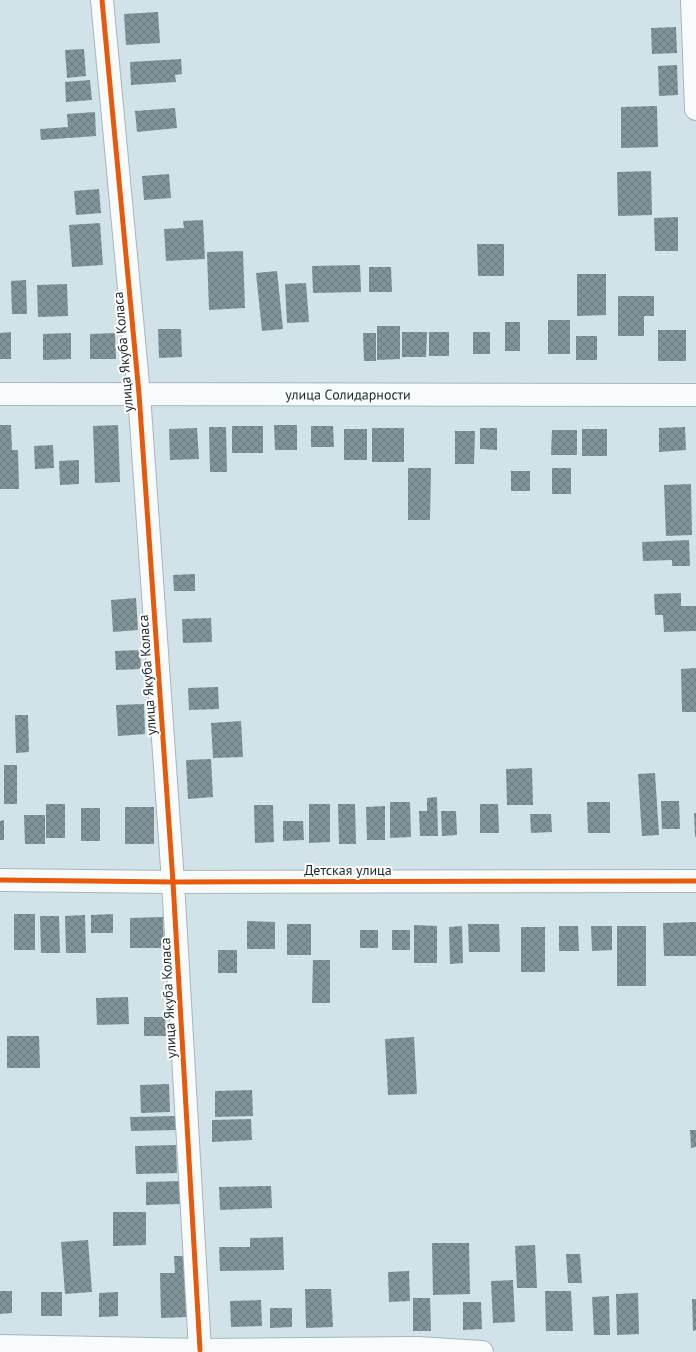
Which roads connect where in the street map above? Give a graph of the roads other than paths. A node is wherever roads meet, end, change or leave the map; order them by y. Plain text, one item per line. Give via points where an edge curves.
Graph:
1 (102, 0) edge
2 (692, 0) edge
3 (696, 109) edge
4 (0, 394) edge
5 (139, 394) junction
6 (696, 395) edge
7 (0, 880) edge
8 (696, 881) edge
9 (173, 882) junction
10 (0, 1346) edge
11 (200, 1350) junction
12 (482, 1352) edge

1 - 5 street, улица Якуба Коласа
2 - 3 street
4 - 5 street, улица Солидарности
5 - 6 street, улица Солидарности
5 - 9 street, улица Якуба Коласа
7 - 9 street, Детская улица
8 - 9 street, Детская улица
9 - 11 street, улица Якуба Коласа
10 - 11 street
11 - 12 street via 416,1348

